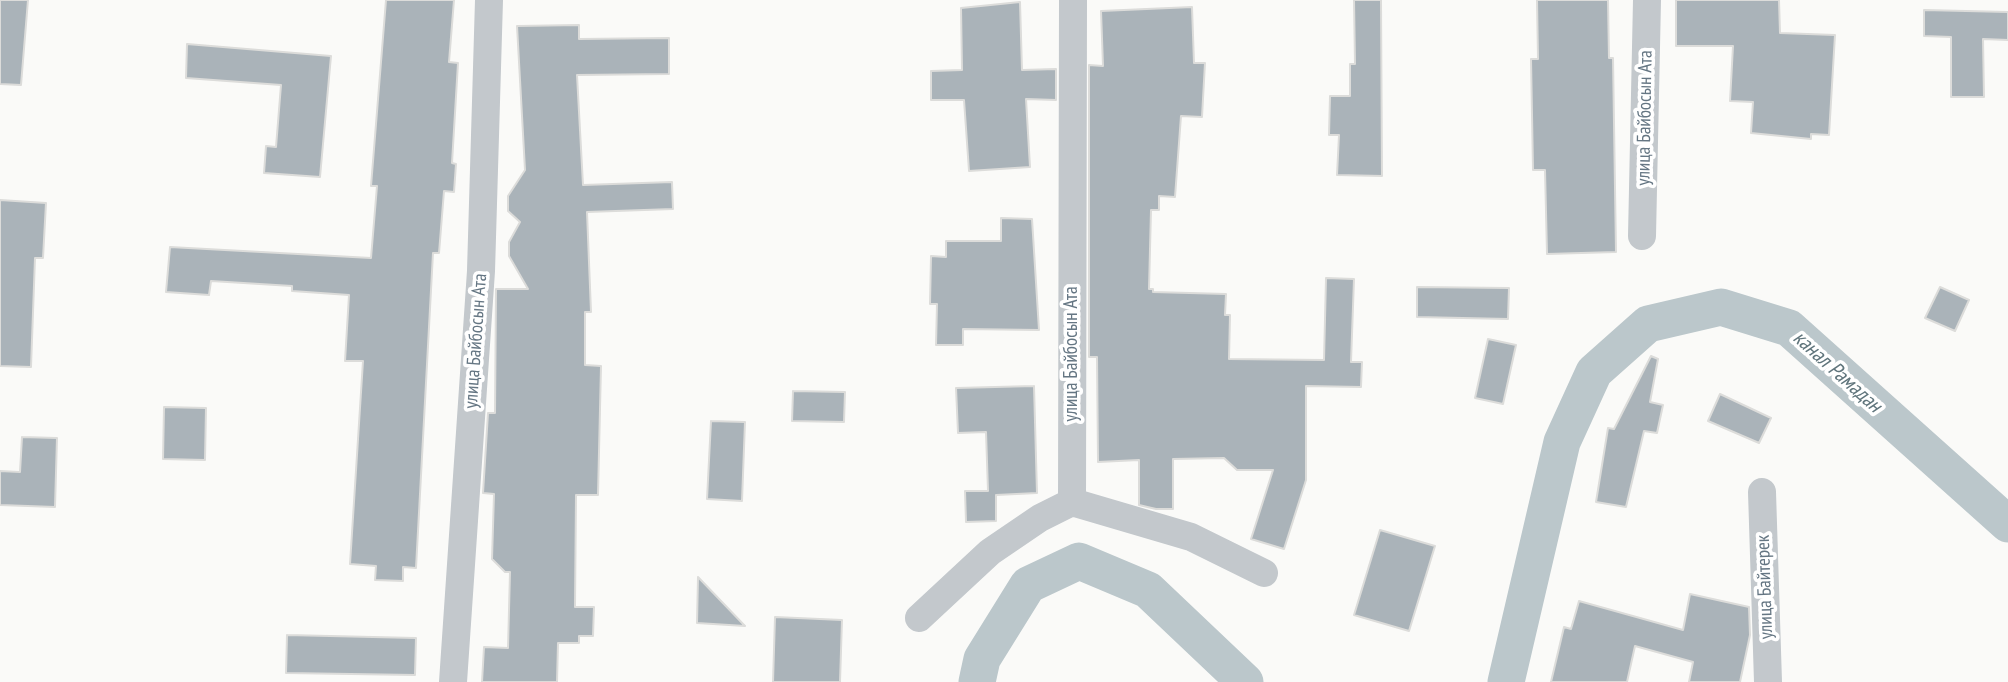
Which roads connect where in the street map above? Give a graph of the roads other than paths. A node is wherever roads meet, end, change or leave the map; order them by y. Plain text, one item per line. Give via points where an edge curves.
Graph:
1 (489, 0) edge
2 (1073, 0) edge
3 (1647, 0) edge
4 (1642, 236) dead end
5 (1762, 492) dead end
6 (1072, 502) junction
7 (1264, 573) dead end
8 (919, 618) dead end
9 (453, 682) edge
10 (1768, 682) edge

1 - 9 street, улица Байбосын Ата via 481,271
2 - 6 street, улица Байбосын Ата
3 - 4 street, улица Байбосын Ата
5 - 10 street, улица Байтерек
6 - 7 street via 1191,537
6 - 8 street via 990,552

